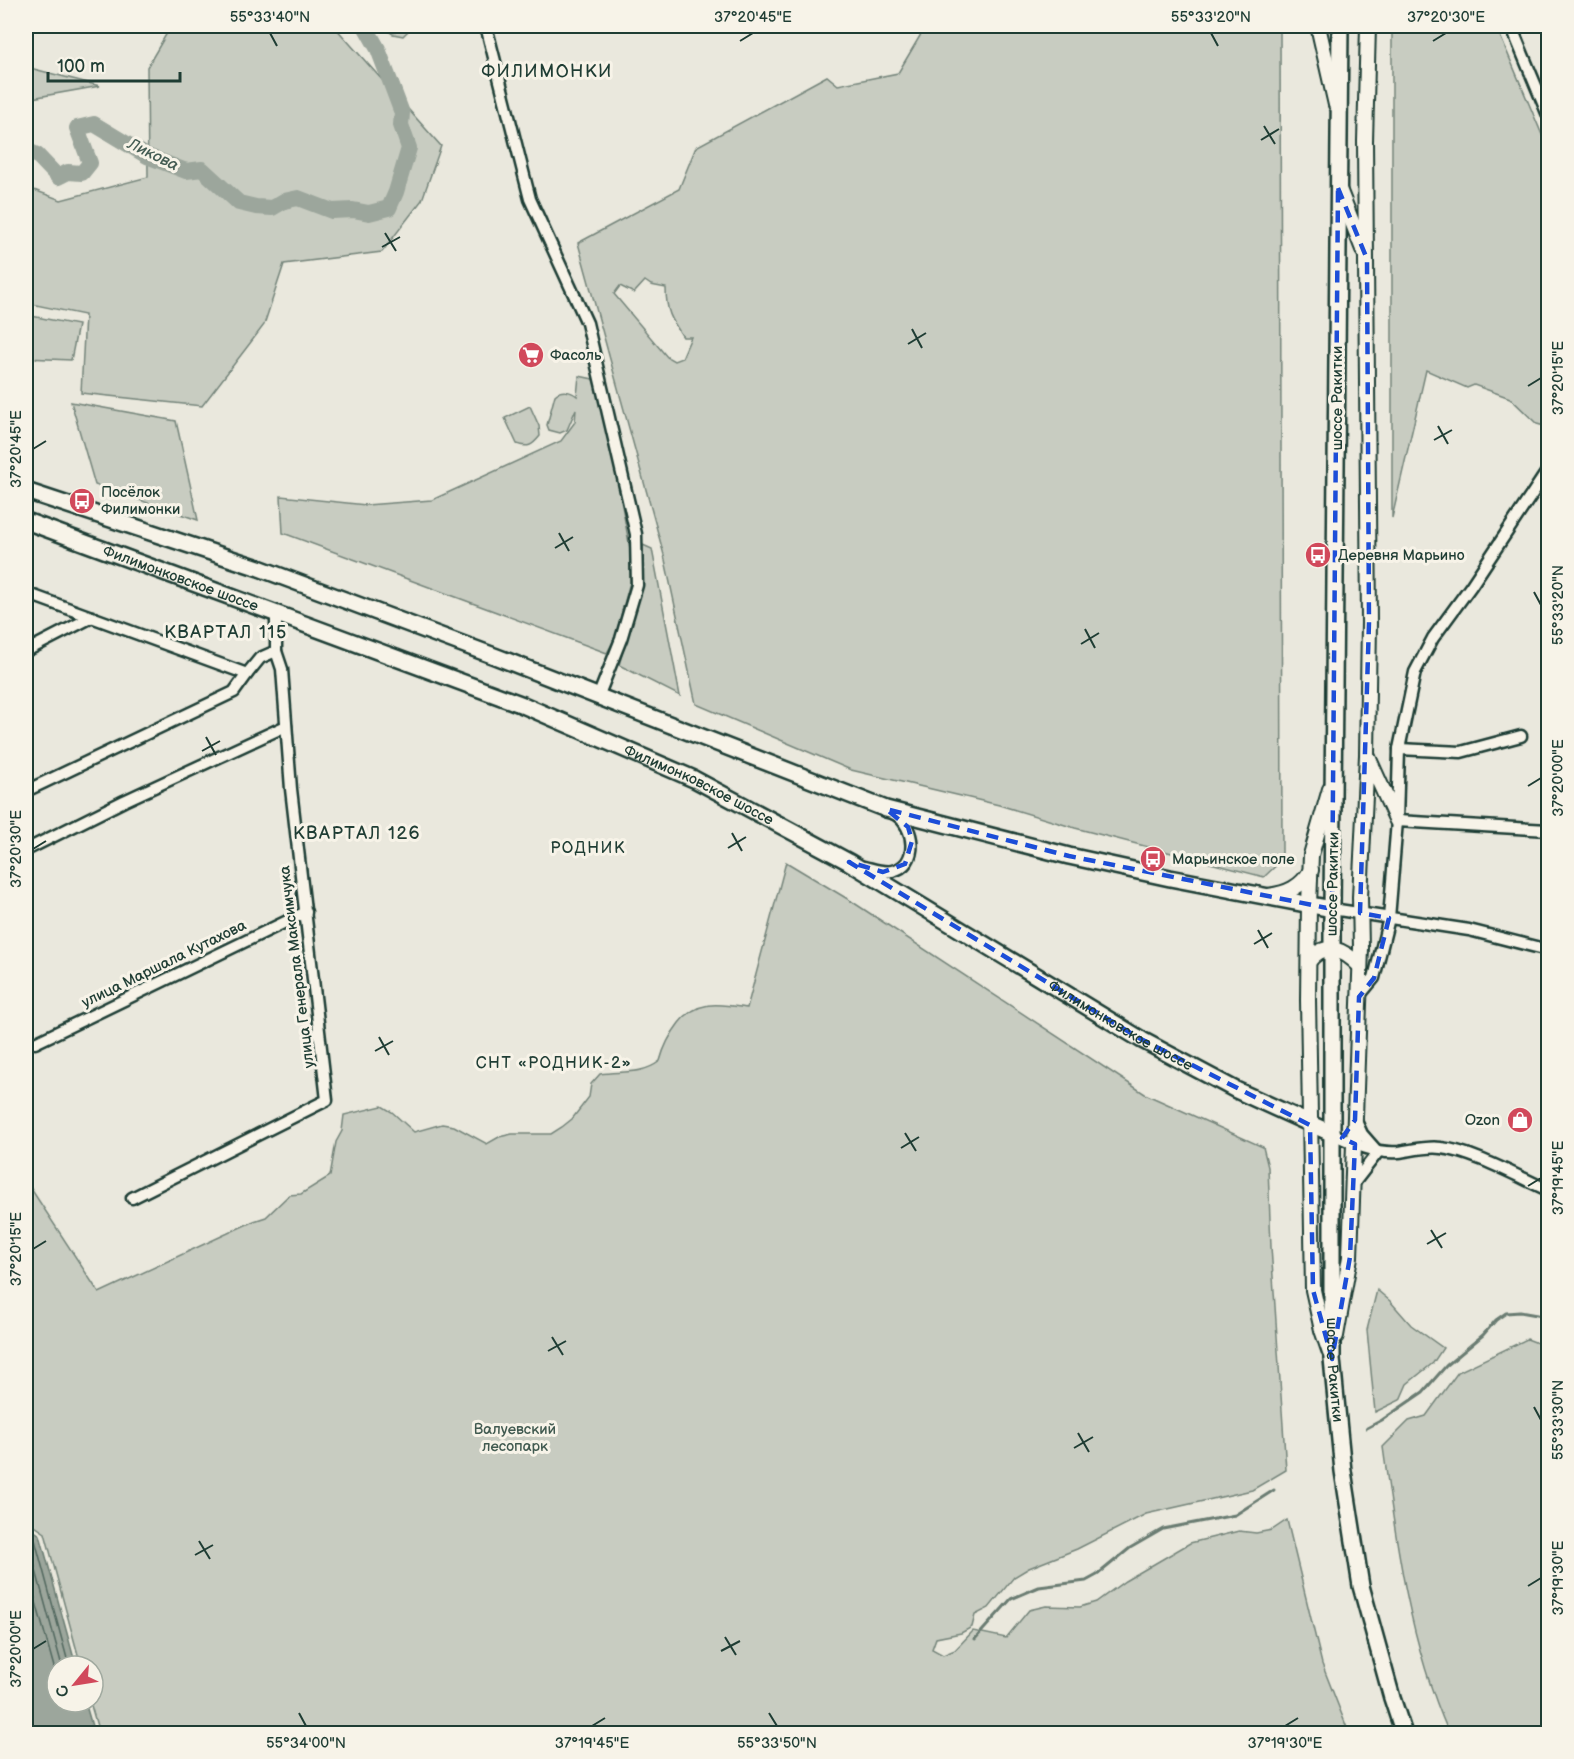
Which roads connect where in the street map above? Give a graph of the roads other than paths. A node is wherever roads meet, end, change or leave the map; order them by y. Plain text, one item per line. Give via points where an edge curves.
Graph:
1 (486, 26) edge
2 (1318, 26) edge
3 (1340, 26) edge
4 (1368, 26) edge
5 (1511, 26) edge
6 (1548, 114) edge
7 (1339, 120) junction
8 (1338, 188) junction
9 (1367, 259) junction
10 (1548, 470) edge
11 (26, 491) edge
12 (26, 521) edge
13 (26, 593) edge
14 (276, 614) junction
15 (92, 617) junction
16 (26, 651) edge
17 (276, 651) junction
18 (247, 674) junction
19 (597, 698) junction
20 (286, 726) junction
21 (1521, 736) dead end
22 (1399, 749) junction
23 (1367, 755) junction
24 (1334, 776) junction
25 (26, 791) edge
26 (886, 809) junction
27 (1396, 821) junction
28 (1548, 830) edge
29 (26, 850) edge
30 (849, 862) junction
31 (1311, 870) junction
32 (1268, 896) junction
33 (1309, 904) junction
34 (1332, 909) junction
35 (306, 912) junction
36 (1360, 913) junction
37 (1389, 918) junction
38 (1332, 949) junction
39 (1548, 950) edge
40 (1309, 961) junction
41 (1360, 966) junction
42 (1359, 997) junction
43 (36, 1043) dead end
44 (1355, 1120) junction
45 (1310, 1125) junction
46 (1333, 1134) junction
47 (1354, 1144) junction
48 (1378, 1152) junction
49 (1354, 1183) junction
50 (1548, 1190) edge
51 (132, 1198) dead end
52 (1332, 1359) junction
53 (1404, 1734) edge

1 - 19 street via 530,199 587,323 636,534 637,585
2 - 7 street
3 - 7 main road, шоссе Ракитки
4 - 9 street
5 - 6 street
7 - 8 main road, шоссе Ракитки
8 - 9 street
8 - 24 main road, шоссе Ракитки
9 - 23 street
10 - 22 street via 1423,655 1410,690
11 - 19 main road via 259,568
12 - 14 main road, Филимонковское шоссе
13 - 15 street
14 - 17 street, улица Генерала Максимчука
14 - 30 main road, Филимонковское шоссе via 523,705 694,779
15 - 16 street
15 - 18 street
17 - 18 street via 260,658
17 - 20 street, улица Генерала Максимчука via 282,669
18 - 25 street via 234,692
19 - 26 main road
20 - 29 street
20 - 35 street, улица Генерала Максимчука
21 - 22 street via 1461,752
22 - 27 street
23 - 27 street
23 - 36 street
24 - 31 street via 1311,855
24 - 34 main road, шоссе Ракитки
26 - 30 street via 908,827 912,840 905,864 883,872
26 - 32 main road via 1069,856
27 - 28 street
27 - 37 street
30 - 45 main road, Филимонковское шоссе via 1139,1038
31 - 32 street via 1298,887
31 - 33 street
32 - 33 main road
33 - 34 main road
33 - 40 street
34 - 36 street
34 - 38 main road, шоссе Ракитки
35 - 43 street, улица Маршала Кутахова
35 - 51 street, улица Генерала Максимчука via 327,1100
36 - 37 street
36 - 41 street
37 - 39 street via 1470,930
37 - 42 street via 1374,978
38 - 40 street via 1320,951
38 - 41 street via 1348,955
38 - 46 main road, шоссе Ракитки
40 - 45 street
41 - 42 street
42 - 44 street
44 - 46 street
44 - 47 street
44 - 48 street
45 - 46 main road, Филимонковское шоссе
45 - 52 street via 1313,1290
46 - 47 street
46 - 52 main road, шоссе Ракитки
47 - 48 street
47 - 49 street
48 - 49 street
48 - 50 street via 1450,1149
49 - 52 street via 1350,1257
52 - 53 main road, шоссе Ракитки via 1343,1472 1361,1586

